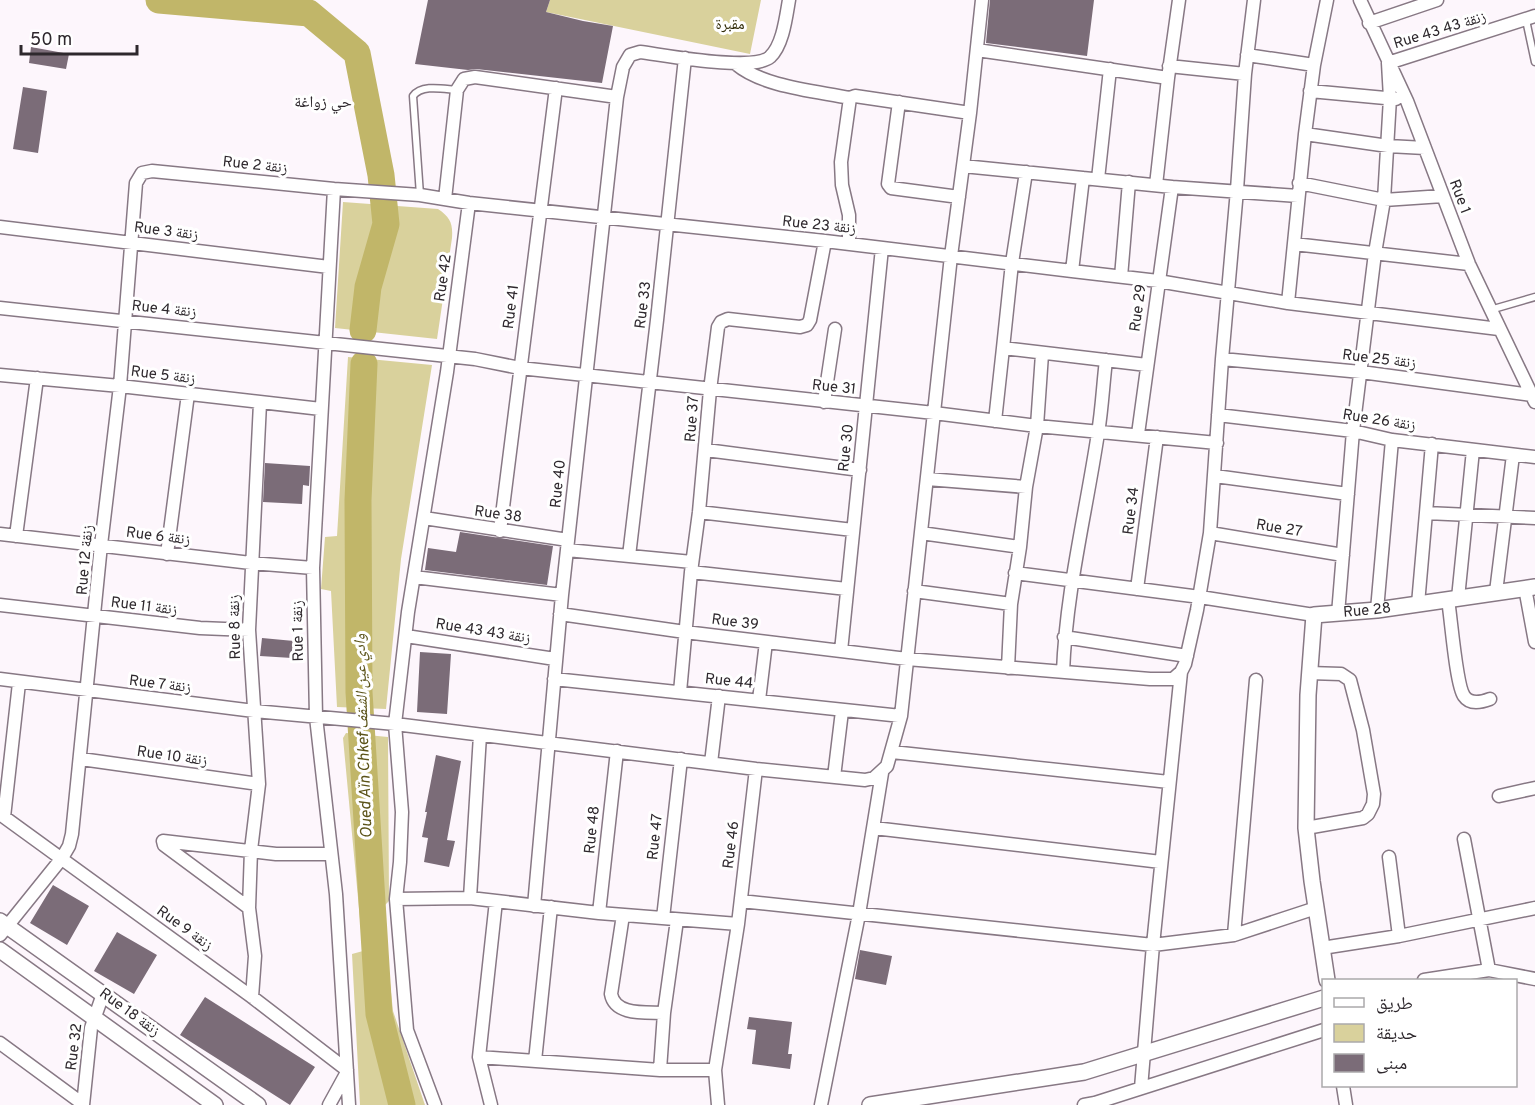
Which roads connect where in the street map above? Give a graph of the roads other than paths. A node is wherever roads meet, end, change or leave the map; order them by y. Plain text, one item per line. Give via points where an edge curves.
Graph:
1 (789, 0) edge
2 (982, 0) edge
3 (1179, 0) edge
4 (1254, 0) edge
5 (1327, 0) edge
6 (1360, 0) edge
7 (1437, 0) edge
8 (1530, 18) edge
9 (1369, 23) junction
10 (977, 50) junction
11 (1247, 55) junction
12 (685, 58) junction
13 (1535, 62) edge
14 (1388, 63) junction
15 (736, 64) junction
16 (1314, 65) junction
17 (1110, 69) junction
18 (1169, 72) junction
19 (1245, 74) junction
20 (556, 88) junction
21 (457, 90) junction
22 (1310, 91) junction
23 (617, 97) junction
24 (850, 98) junction
25 (1390, 98) junction
26 (1407, 101) junction
27 (899, 102) junction
28 (970, 113) junction
29 (1305, 134) junction
30 (1388, 146) junction
31 (1425, 148) junction
32 (963, 166) junction
33 (1026, 172) junction
34 (140, 176) joint
35 (1083, 178) junction
36 (1098, 179) junction
37 (1129, 182) junction
38 (1156, 185) junction
39 (1172, 187) junction
40 (334, 189) junction
41 (1237, 190) junction
42 (1298, 190) junction
43 (405, 194) joint
44 (420, 195) junction
45 (1443, 196) junction
46 (959, 197) junction
47 (445, 199) junction
48 (1384, 200) junction
49 (469, 203) junction
50 (540, 211) junction
51 (604, 217) junction
52 (667, 226) junction
53 (0, 227) edge
54 (825, 241) junction
55 (131, 243) junction
56 (849, 244) junction
57 (1294, 244) junction
58 (882, 248) junction
59 (1375, 253) junction
60 (951, 256) junction
61 (1012, 263) junction
62 (1469, 264) junction
63 (328, 267) junction
64 (1072, 271) junction
65 (1121, 277) junction
66 (1158, 281) junction
67 (1229, 294) junction
68 (1535, 297) edge
69 (1288, 303) junction
70 (0, 308) edge
71 (1490, 309) junction
72 (1368, 314) junction
73 (125, 321) junction
74 (835, 329) dead end
75 (1500, 329) junction
76 (325, 342) junction
77 (1003, 348) junction
78 (1042, 354) junction
79 (449, 356) junction
80 (1222, 359) junction
81 (1106, 360) junction
82 (1147, 365) junction
83 (520, 368) junction
84 (1361, 372) junction
85 (0, 375) edge
86 (586, 375) junction
87 (37, 378) junction
88 (650, 382) junction
89 (120, 386) junction
90 (710, 390) junction
91 (188, 394) junction
92 (1533, 398) edge
93 (824, 402) junction
94 (260, 403) junction
95 (866, 407) junction
96 (321, 409) junction
97 (934, 413) junction
98 (1218, 415) junction
99 (995, 421) junction
100 (1036, 426) junction
101 (1353, 431) junction
102 (1099, 432) junction
103 (1138, 434) junction
104 (1157, 436) junction
105 (1392, 440) junction
106 (1216, 443) junction
107 (1432, 444) junction
108 (706, 450) junction
109 (1473, 450) junction
110 (1513, 455) junction
111 (1535, 457) edge
112 (860, 470) junction
113 (1215, 476) junction
114 (927, 479) junction
115 (1026, 487) junction
116 (1348, 494) junction
117 (699, 512) junction
118 (1426, 513) junction
119 (1467, 514) junction
120 (1505, 516) junction
121 (424, 518) junction
122 (1535, 518) edge
123 (853, 530) junction
124 (500, 531) junction
125 (921, 533) junction
126 (1210, 533) junction
127 (0, 534) edge
128 (16, 536) junction
129 (101, 545) junction
130 (568, 545) junction
131 (1020, 547) junction
132 (167, 554) junction
133 (1343, 555) junction
134 (628, 556) junction
135 (251, 564) junction
136 (312, 567) junction
137 (691, 567) junction
138 (1016, 573) junction
139 (414, 576) junction
140 (1072, 581) junction
141 (1530, 588) edge
142 (847, 589) junction
143 (1137, 589) junction
144 (914, 591) junction
145 (1496, 592) junction
146 (562, 595) junction
147 (1200, 597) junction
148 (1453, 599) junction
149 (1011, 604) junction
150 (1419, 604) junction
151 (0, 605) edge
152 (1377, 610) junction
153 (560, 614) junction
154 (1338, 614) junction
155 (1314, 615) junction
156 (95, 617) junction
157 (249, 630) junction
158 (685, 632) junction
159 (406, 636) junction
160 (1064, 637) junction
161 (766, 642) junction
162 (1535, 642) edge
163 (841, 651) junction
164 (1187, 656) junction
165 (555, 659) junction
166 (907, 659) junction
167 (1008, 668) junction
168 (1062, 672) junction
169 (1181, 672) junction
170 (1309, 673) junction
171 (554, 679) junction
172 (0, 680) edge
173 (1256, 680) dead end
174 (19, 682) junction
175 (87, 691) junction
176 (680, 692) junction
177 (719, 696) junction
178 (1490, 699) dead end
179 (759, 700) junction
180 (254, 711) junction
181 (842, 711) junction
182 (901, 716) junction
183 (316, 717) junction
184 (395, 724) junction
185 (480, 735) junction
186 (548, 743) junction
187 (617, 751) junction
188 (892, 752) junction
189 (81, 759) junction
190 (681, 759) junction
191 (711, 763) junction
192 (756, 769) junction
193 (882, 773) junction
194 (834, 777) junction
195 (1169, 782) junction
196 (259, 784) junction
197 (1535, 788) edge
198 (1499, 796) dead end
199 (2, 815) edge
200 (874, 828) junction
201 (1306, 828) junction
202 (1464, 839) dead end
203 (251, 850) junction
204 (330, 854) junction
205 (1389, 857) dead end
206 (62, 858) junction
207 (1161, 862) junction
208 (470, 898) junction
209 (396, 899) junction
210 (496, 901) junction
211 (741, 901) junction
212 (534, 906) junction
213 (551, 907) junction
214 (249, 908) junction
215 (1316, 908) junction
216 (1535, 908) edge
217 (599, 913) junction
218 (859, 914) junction
219 (622, 915) junction
220 (663, 918) junction
221 (1479, 919) junction
222 (677, 920) junction
223 (738, 924) junction
224 (2, 927) edge
225 (1234, 935) junction
226 (1400, 936) junction
227 (1153, 945) junction
228 (1322, 948) junction
229 (0, 950) edge
230 (1489, 970) junction
231 (1327, 979) edge
232 (1436, 979) edge
233 (1535, 979) edge
234 (103, 994) junction
235 (252, 997) junction
236 (1322, 998) edge
237 (664, 1013) junction
238 (93, 1017) junction
239 (1322, 1030) edge
240 (0, 1043) edge
241 (1144, 1054) junction
242 (479, 1057) junction
243 (535, 1061) junction
244 (660, 1070) junction
245 (715, 1070) junction
246 (347, 1071) junction
247 (1343, 1087) edge
248 (1141, 1088) junction
249 (83, 1105) edge
250 (214, 1105) edge
251 (258, 1105) edge
252 (329, 1105) edge
253 (349, 1105) edge
254 (435, 1105) edge
255 (491, 1105) edge
256 (718, 1105) edge
257 (821, 1105) edge
258 (870, 1105) edge
259 (1083, 1105) edge
260 (1346, 1105) edge

1 - 15 street via 774,52 761,62
2 - 10 street
3 - 18 street
4 - 11 street
5 - 16 street
6 - 9 street, Rue 1
7 - 9 street
8 - 13 lane
8 - 14 street, Rue 43 زنقة 43
9 - 14 street, Rue 1
10 - 17 street
10 - 28 street
11 - 16 street
11 - 19 street
12 - 15 street
12 - 23 street, Rue 40 via 640,52 630,55 623,67
12 - 52 street, Rue 33
14 - 25 street
14 - 26 street, Rue 1
15 - 24 street via 768,80
16 - 22 street
17 - 18 street
17 - 36 street
18 - 19 street
18 - 38 street
19 - 41 street
20 - 21 street via 475,77 461,81
20 - 23 street
20 - 50 street, Rue 41
21 - 44 lane via 424,88 413,96
21 - 47 street
22 - 25 street
22 - 29 street
23 - 51 street, Rue 40
24 - 27 street
24 - 56 street via 841,162
25 - 26 street
25 - 30 street
26 - 31 street, Rue 1
27 - 28 street
27 - 46 street via 888,184 895,190
28 - 32 street
29 - 30 street
29 - 42 street
30 - 31 street
30 - 48 street
31 - 45 street, Rue 1
32 - 33 street
32 - 46 street
33 - 35 street
33 - 61 street
34 - 40 street, Rue 2 زنقة via 152,171
34 - 55 street, Rue 12 زنقة via 136,183
35 - 36 street
35 - 64 street
36 - 37 street
37 - 38 street
37 - 65 street
38 - 39 street
39 - 41 street
39 - 66 street, Rue 29
40 - 43 street, Rue 2 زنقة
40 - 63 street, Rue 1 زنقة
41 - 42 street
41 - 67 street
42 - 48 street
42 - 57 street
43 - 44 street, Rue 23 زنقة
44 - 47 street, Rue 23 زنقة
45 - 48 street
45 - 62 street, Rue 1
46 - 60 street
47 - 49 street, Rue 23 زنقة
48 - 59 street
49 - 50 street, Rue 23 زنقة
49 - 79 street, Rue 42
50 - 51 street, Rue 23 زنقة
50 - 83 street, Rue 41
51 - 52 street, Rue 23 زنقة
51 - 86 street, Rue 40
52 - 54 street, Rue 23 زنقة
52 - 88 street, Rue 33
53 - 55 street, Rue 3 زنقة
54 - 56 street, Rue 23 زنقة
54 - 90 street, Rue 37 via 809,323 800,327 721,321
55 - 63 street, Rue 3 زنقة
55 - 73 street, Rue 12 زنقة
56 - 58 street, Rue 23 زنقة
57 - 59 street
57 - 69 street
58 - 60 street, Rue 23 زنقة
58 - 95 street, Rue 30
59 - 62 street
59 - 72 street
60 - 61 street, Rue 23 زنقة
60 - 97 street
61 - 64 street, Rue 23 زنقة
61 - 77 street
62 - 71 street, Rue 1
63 - 76 street, Rue 1 زنقة
64 - 65 street, Rue 23 زنقة
65 - 66 street, Rue 23 زنقة
66 - 67 street, Rue 23 زنقة
66 - 82 street, Rue 29
67 - 69 street, Rue 23 زنقة
67 - 80 street
68 - 71 lane
69 - 72 street, Rue 23 زنقة
70 - 73 street, Rue 4 زنقة
71 - 75 street, Rue 1
72 - 75 street, Rue 23 زنقة
72 - 84 street
73 - 76 street, Rue 4 زنقة
73 - 89 street, Rue 12 زنقة
74 - 93 street
75 - 92 street, Rue 1
76 - 79 street, Rue 4 زنقة
76 - 96 street, Rue 1 زنقة
77 - 78 street
77 - 99 street
78 - 81 street
78 - 100 street
79 - 83 street, Rue 31
79 - 121 street, Rue 42
80 - 84 street, Rue 25 زنقة
80 - 98 street
81 - 82 street
81 - 102 street
82 - 103 street, Rue 29
83 - 86 street, Rue 31
83 - 124 street, Rue 41
84 - 92 street, Rue 25 زنقة
84 - 101 street
85 - 87 street, Rue 5 زنقة
86 - 88 street, Rue 31
86 - 130 street, Rue 40
87 - 89 street, Rue 5 زنقة
87 - 128 street
88 - 90 street, Rue 31
88 - 134 street, Rue 33
89 - 91 street, Rue 5 زنقة
89 - 129 street, Rue 12 زنقة
90 - 93 street, Rue 31
90 - 108 street, Rue 37
91 - 94 street, Rue 5 زنقة
91 - 132 street
93 - 95 street, Rue 31
94 - 96 street, Rue 5 زنقة
94 - 135 street, Rue 8 زنقة
95 - 97 street, Rue 31
95 - 112 street, Rue 30
96 - 136 street, Rue 1 زنقة
97 - 99 street, Rue 31
97 - 114 street
98 - 101 street, Rue 26 زنقة
98 - 106 street
99 - 100 street, Rue 31
100 - 102 street, Rue 31
100 - 115 street
101 - 105 street, Rue 26 زنقة
101 - 116 street
102 - 103 street, Rue 31
102 - 140 street
103 - 104 street, Rue 31
104 - 106 street, Rue 31
104 - 143 street, Rue 34
105 - 107 street, Rue 26 زنقة
105 - 152 street
106 - 113 street
107 - 109 street, Rue 26 زنقة
107 - 118 street
108 - 112 street
108 - 117 street, Rue 37
109 - 110 street, Rue 26 زنقة
109 - 119 street
110 - 111 street, Rue 26 زنقة
110 - 120 street
112 - 123 street, Rue 30
113 - 116 street
113 - 126 street
114 - 115 street
114 - 125 street
115 - 131 street
116 - 133 street
117 - 123 street
117 - 137 street, Rue 37
118 - 119 street
118 - 150 street
119 - 120 street
119 - 148 street
120 - 122 street
120 - 145 street
121 - 124 street, Rue 38
121 - 139 street, Rue 42
123 - 142 street, Rue 30
124 - 130 street, Rue 38
125 - 131 street
125 - 144 street
126 - 133 street, Rue 27
126 - 147 street
127 - 128 street, Rue 6 زنقة
128 - 129 street, Rue 6 زنقة
129 - 132 street, Rue 6 زنقة
129 - 156 street, Rue 12 زنقة
130 - 134 street, Rue 38
130 - 146 street, Rue 40
131 - 138 street
132 - 135 street, Rue 6 زنقة
133 - 154 street
134 - 137 street, Rue 38
135 - 136 street, Rue 6 زنقة
135 - 157 street, Rue 8 زنقة
136 - 183 street, Rue 1 زنقة
137 - 142 street, Rue 38
137 - 158 street, Rue 37
138 - 140 street, Rue 28
138 - 149 street
139 - 146 street
139 - 159 street, Rue 42
140 - 143 street, Rue 28
140 - 160 street
141 - 145 street, Rue 28
141 - 162 street
142 - 163 street, Rue 30
143 - 147 street, Rue 28
144 - 149 street
144 - 166 street
145 - 148 street, Rue 28
146 - 153 street, Rue 40
147 - 155 street, Rue 28
147 - 164 street
148 - 150 street, Rue 28
148 - 178 street via 1464,695 1476,702
149 - 167 street
150 - 152 street, Rue 28
151 - 156 street, Rue 11 زنقة
152 - 154 street, Rue 28
153 - 158 street, Rue 39
153 - 165 street, Rue 40
154 - 155 street, Rue 28
155 - 170 street
156 - 157 street, Rue 11 زنقة
156 - 175 street, Rue 12 زنقة
157 - 180 street, Rue 8 زنقة
158 - 161 street, Rue 39
158 - 176 street, Rue 37
159 - 165 street, Rue 43 زنقة 43
159 - 184 street, Rue 42
160 - 164 street
160 - 168 street
161 - 163 street, Rue 39
161 - 179 street
163 - 166 street, Rue 39
164 - 169 street
165 - 171 street, Rue 40
166 - 167 street, Rue 39
166 - 182 street
167 - 168 street, Rue 39
168 - 169 street, Rue 39 via 1170,680
169 - 195 street
170 - 201 street
170 - 201 street via 1341,674 1350,680 1374,794 1372,808 1363,818
171 - 176 street, Rue 44
171 - 186 street, Rue 40
172 - 174 street, Rue 7 زنقة
173 - 225 street
174 - 175 street, Rue 7 زنقة
174 - 199 street
175 - 180 street, Rue 7 زنقة
175 - 189 street, Rue 12 زنقة
176 - 177 street, Rue 44
177 - 179 street, Rue 44
177 - 191 street
179 - 181 street, Rue 44
180 - 183 street, Rue 7 زنقة
180 - 196 street, Rue 8 زنقة
181 - 182 street, Rue 44
181 - 194 street
182 - 188 street
183 - 184 street, Rue 7 زنقة
183 - 204 street, Rue 1 زنقة
184 - 185 street, Rue 7 زنقة
184 - 209 street, Rue 42 via 402,812
185 - 186 street, Rue 7 زنقة
185 - 208 street
186 - 187 street, Rue 7 زنقة
186 - 212 street, Rue 40
187 - 190 street, Rue 7 زنقة
187 - 217 street, Rue 48
188 - 193 street
188 - 195 street
189 - 196 street, Rue 10 زنقة
189 - 206 street, Rue 12 زنقة via 72,834
190 - 191 street, Rue 7 زنقة
190 - 220 street, Rue 47
191 - 192 street, Rue 7 زنقة
192 - 194 street, Rue 7 زنقة
192 - 211 street, Rue 46
193 - 194 street, Rue 7 زنقة via 864,780
193 - 200 street
195 - 207 street
196 - 203 street, Rue 8 زنقة
197 - 198 street
199 - 206 street, Rue 9 زنقة
200 - 207 street
200 - 218 street
201 - 215 street
202 - 221 street
203 - 204 street
203 - 214 street, Rue 8 زنقة
203 - 214 street via 162,842
204 - 246 street, Rue 1 زنقة
205 - 226 street
206 - 224 street, Rue 12 زنقة
206 - 235 street, Rue 9 زنقة
207 - 227 street
208 - 209 street
208 - 210 street
209 - 254 street, Rue 42 via 407,1030
210 - 212 street
210 - 242 street
211 - 218 street
211 - 223 street, Rue 46
212 - 213 street
213 - 217 street
213 - 243 street
214 - 235 street, Rue 8 زنقة via 255,956
215 - 225 street
215 - 228 street
216 - 221 street
217 - 219 street
218 - 227 street
218 - 257 street
219 - 220 street
219 - 237 street via 613,1002 628,1011
220 - 222 street
221 - 226 street
221 - 230 street
222 - 223 street
222 - 237 street
223 - 245 street, Rue 46
224 - 234 street, Rue 18 زنقة
225 - 227 street
226 - 228 street
227 - 241 street
228 - 231 street
229 - 238 street, Rue 18 زنقة
230 - 232 street
230 - 233 street
234 - 238 street, Rue 32
234 - 251 street, Rue 18 زنقة
235 - 246 street, Rue 9 زنقة
236 - 241 street
237 - 244 street
238 - 249 street, Rue 32
238 - 250 street, Rue 18 زنقة
239 - 248 street
240 - 249 street
241 - 248 street
241 - 258 street via 1084,1072
242 - 243 street
242 - 255 street
243 - 244 street
244 - 245 street
245 - 256 street, Rue 46
246 - 252 street
246 - 253 street, Rue 1 زنقة
247 - 260 street
248 - 259 street

